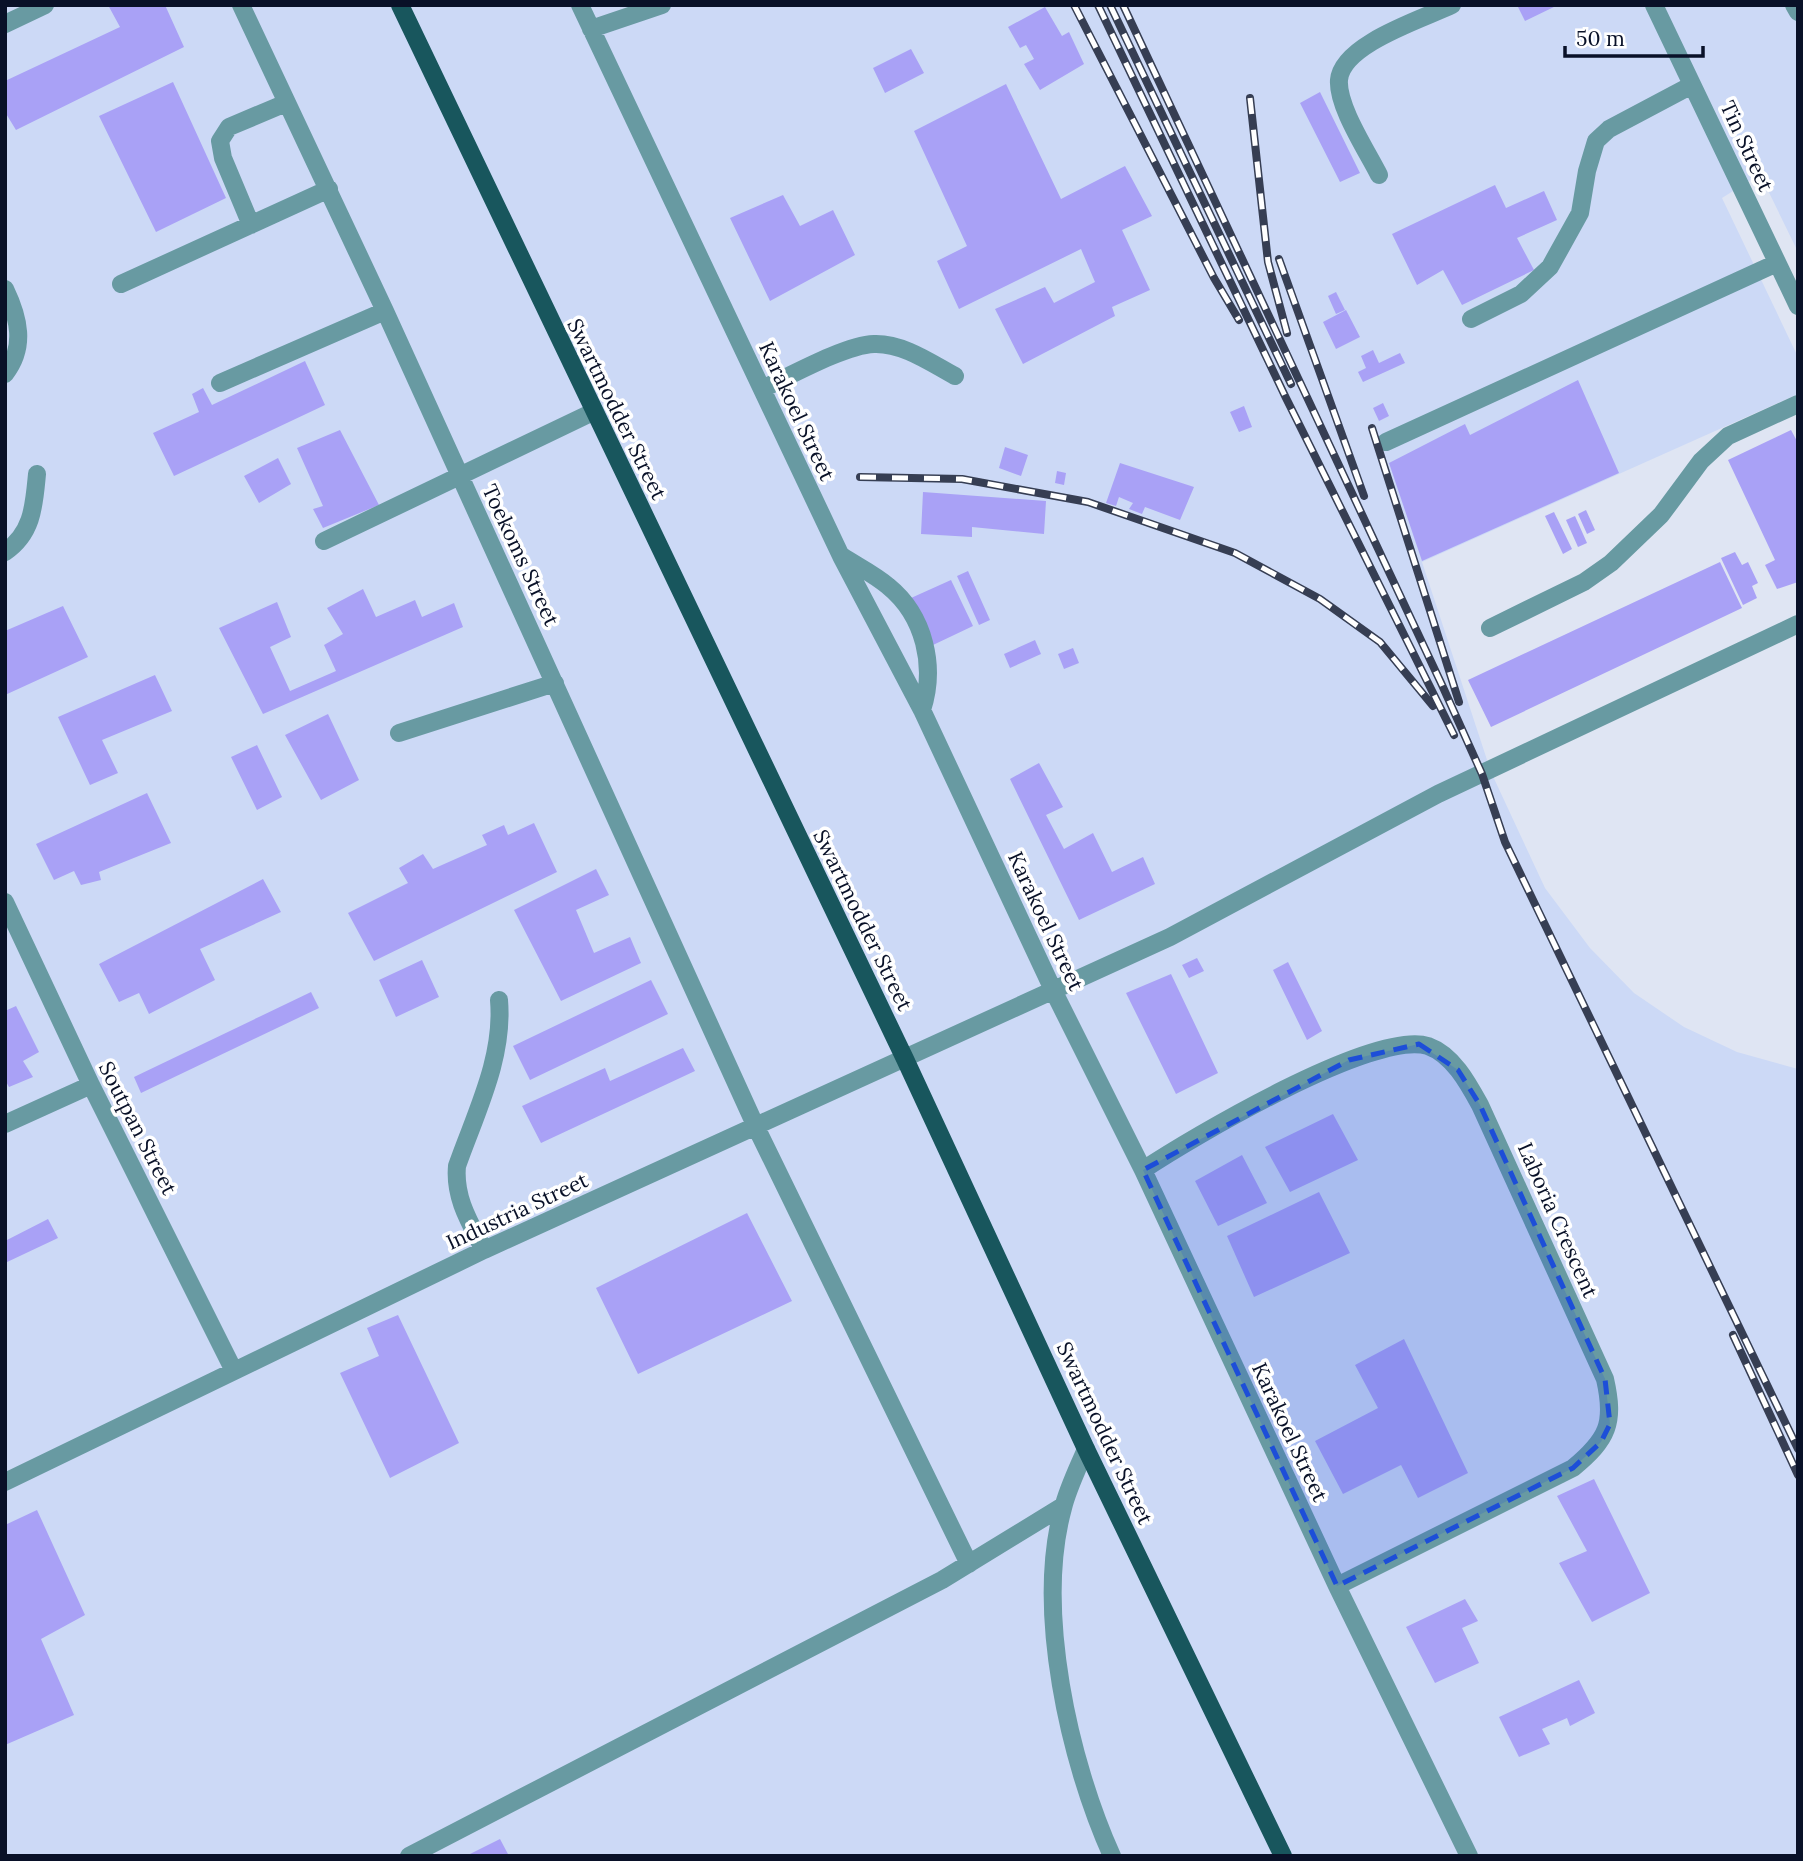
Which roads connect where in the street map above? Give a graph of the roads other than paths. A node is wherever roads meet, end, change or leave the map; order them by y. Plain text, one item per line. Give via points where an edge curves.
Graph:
1 (45, 5) edge
2 (241, 5) edge
3 (400, 5) edge
4 (580, 5) edge
5 (663, 5) edge
6 (1452, 5) edge
7 (1654, 5) edge
8 (1794, 5) edge
9 (1798, 12) edge
10 (5, 24) edge
11 (591, 29) junction
12 (1692, 85) junction
13 (286, 103) junction
14 (1379, 175) dead end
15 (329, 189) junction
16 (251, 225) junction
17 (1777, 263) junction
18 (121, 284) dead end
19 (5, 289) edge
20 (1798, 306) edge
21 (385, 311) junction
22 (1471, 319) dead end
23 (5, 374) edge
24 (955, 376) dead end
25 (220, 383) dead end
26 (762, 389) junction
27 (1798, 404) edge
28 (593, 412) junction
29 (1386, 442) dead end
30 (37, 474) dead end
31 (461, 477) junction
32 (324, 541) dead end
33 (5, 552) edge
34 (841, 556) junction
35 (1798, 624) edge
36 (1490, 628) dead end
37 (555, 683) junction
38 (922, 710) junction
39 (399, 733) dead end
40 (5, 902) edge
41 (1054, 992) junction
42 (499, 1000) dead end
43 (905, 1059) junction
44 (91, 1085) junction
45 (5, 1124) edge
46 (756, 1126) junction
47 (1143, 1170) junction
48 (484, 1250) junction
49 (234, 1371) junction
50 (1086, 1448) junction
51 (5, 1482) edge
52 (1063, 1506) junction
53 (969, 1564) junction
54 (1337, 1586) junction
55 (409, 1856) edge
56 (1112, 1856) edge
57 (1283, 1856) edge
58 (1469, 1856) edge

1 - 10 street
2 - 13 street, Toekoms Street
3 - 28 main road, Swartmodder Street
4 - 11 street, Karakoel Street
5 - 11 street
6 - 14 street via 1357,50 1343,68 1339,80 1346,109
7 - 12 street, Tin Street
8 - 9 street
11 - 26 street, Karakoel Street
12 - 17 street, Tin Street
12 - 22 street via 1609,129 1596,141 1580,213 1543,278
13 - 15 street, Toekoms Street
13 - 16 street via 229,127 220,141
15 - 16 street
15 - 21 street, Toekoms Street
16 - 18 street
17 - 20 street, Tin Street
17 - 29 street
19 - 23 street via 19,335 18,351
21 - 25 street
21 - 31 street, Toekoms Street
24 - 26 street via 905,351 874,344
26 - 34 street, Karakoel Street
27 - 36 street via 1728,436 1701,461 1661,515 1611,563 1584,582
28 - 31 street
28 - 43 main road, Swartmodder Street
30 - 33 street via 26,531
31 - 32 street
31 - 37 street, Toekoms Street
34 - 38 street, Karakoel Street
34 - 38 street via 888,586 914,622 930,666
35 - 41 street, Industria Street via 1438,794 1182,931
37 - 39 street
37 - 46 street, Toekoms Street
38 - 41 street, Karakoel Street
40 - 44 street, Soutpan Street
41 - 43 street, Industria Street
41 - 47 street, Karakoel Street
42 - 48 street via 498,1051 455,1182
43 - 46 street, Industria Street
43 - 50 main road, Swartmodder Street
44 - 45 street
44 - 49 street, Soutpan Street
46 - 48 street, Industria Street
46 - 53 street, Toekoms Street
47 - 54 street, Karakoel Street
47 - 54 street, Laboria Crescent via 1209,1130 1349,1059 1401,1044 1431,1047 1445,1056 1480,1105 1605,1379 1610,1424 1601,1442 1573,1468
48 - 49 street, Industria Street
49 - 51 street, Industria Street
50 - 52 street
50 - 57 main road, Swartmodder Street
52 - 53 street
52 - 56 street via 1054,1566 1056,1656 1083,1778
53 - 55 street
54 - 58 street, Karakoel Street

